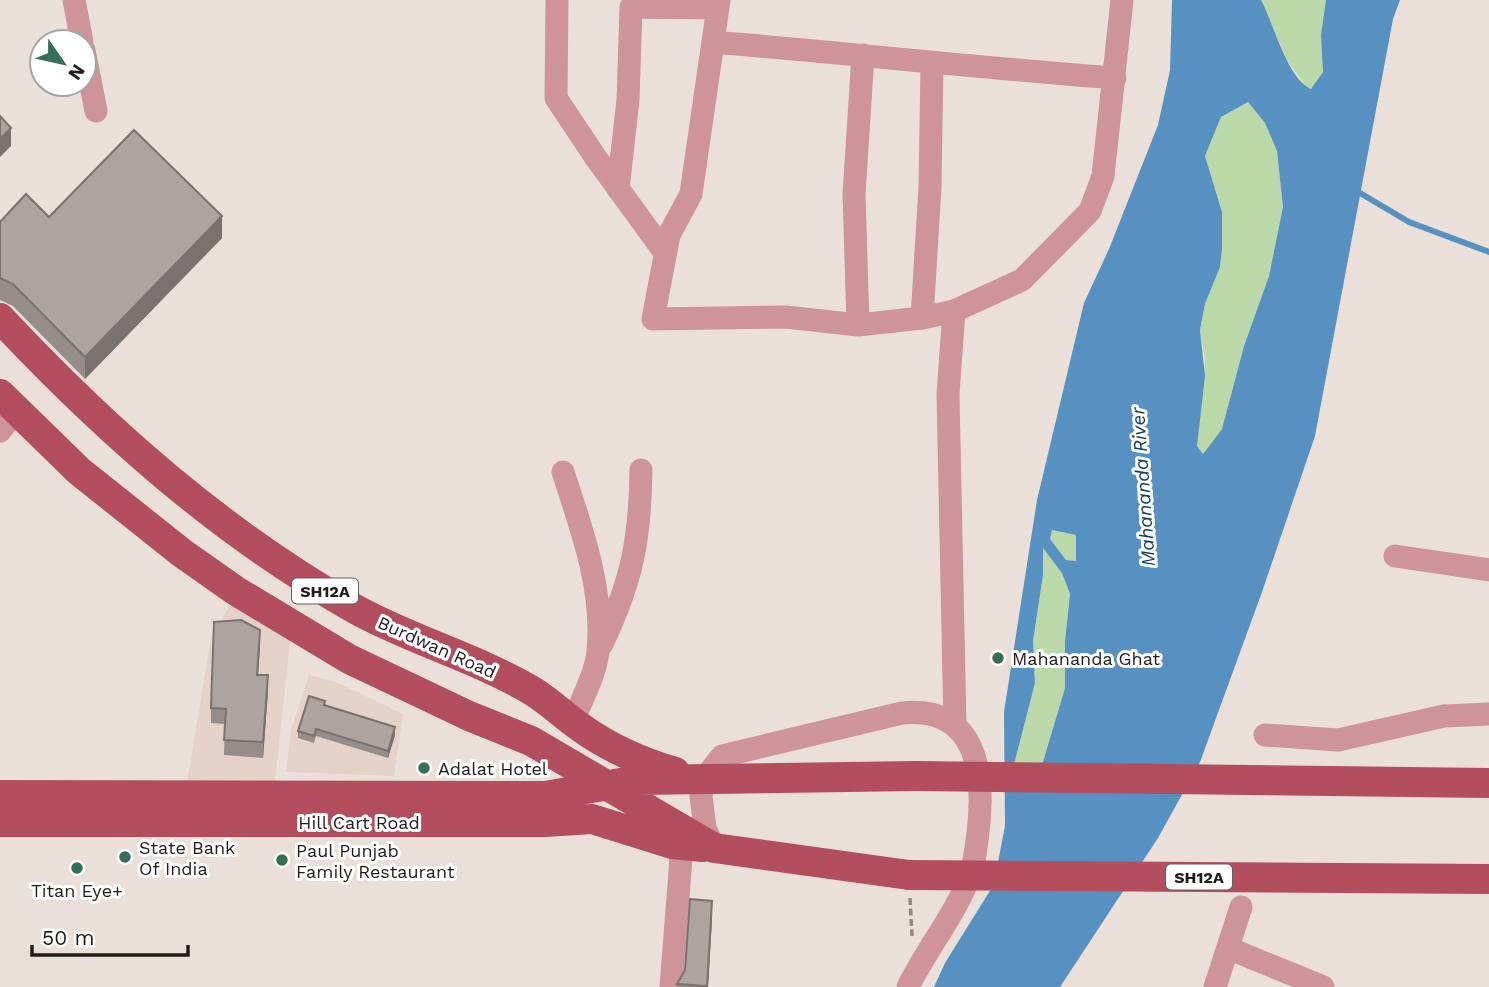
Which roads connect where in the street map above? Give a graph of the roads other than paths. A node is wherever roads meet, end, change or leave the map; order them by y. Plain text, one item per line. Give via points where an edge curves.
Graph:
1 (74, 0) edge
2 (557, 0) edge
3 (1122, 0) edge
4 (719, 4) edge
5 (79, 28) edge
6 (713, 41) junction
7 (863, 55) junction
8 (932, 65) junction
9 (1115, 78) junction
10 (93, 98) edge
11 (96, 111) dead end
12 (618, 189) junction
13 (665, 253) junction
14 (954, 311) junction
15 (0, 318) edge
16 (922, 318) junction
17 (858, 325) junction
18 (5, 412) edge
19 (641, 470) dead end
20 (563, 472) dead end
21 (1395, 556) dead end
22 (1489, 570) edge
23 (596, 585) junction
24 (625, 589) junction
25 (598, 654) junction
26 (1489, 715) edge
27 (573, 722) junction
28 (955, 726) junction
29 (1265, 735) dead end
30 (601, 741) junction
31 (703, 780) junction
32 (1489, 783) edge
33 (602, 784) junction
34 (0, 795) edge
35 (592, 819) junction
36 (0, 822) edge
37 (682, 845) junction
38 (714, 848) junction
39 (1489, 879) edge
40 (1241, 907) dead end
41 (1228, 948) junction
42 (911, 980) edge
43 (671, 987) edge
44 (1215, 987) edge
45 (1323, 987) edge

1 - 5 street
2 - 12 street via 556,98
3 - 9 street
4 - 6 street
4 - 12 street via 631,7 628,100
6 - 7 street
6 - 13 street via 691,194
7 - 8 street
7 - 17 street via 854,194
8 - 9 street
8 - 16 street
9 - 14 street via 1103,176 1090,211 1022,280
10 - 11 street
12 - 13 street
13 - 17 street via 653,319 786,317
14 - 16 street
14 - 28 street via 948,394
15 - 27 main road, Burdwan Road / SH12A via 116,436 230,527 356,609 530,689
16 - 17 street
18 - 33 main road, SH12A via 130,513 246,597 349,659 531,741
19 - 24 street via 638,544
20 - 23 street
21 - 22 street
23 - 24 street
23 - 25 street
24 - 25 street
25 - 27 street
26 - 29 street via 1444,716 1338,740
27 - 30 main road, Burdwan Road / SH12A
28 - 31 street via 916,712 842,725 729,752
28 - 42 street via 972,746 977,767 980,815 975,854 966,886
30 - 31 main road, Burdwan Road / SH12A via 650,765
30 - 33 main road
31 - 32 main road, Hill Cart Road / SH12A, bridge via 915,775
31 - 33 main road, Hill Cart Road
31 - 38 street via 702,811
33 - 34 main road, Hill Cart Road via 545,796
33 - 35 main road
33 - 38 main road, Hill Cart Road / SH12A
35 - 36 main road, Hill Cart Road
35 - 37 main road, Hill Cart Road
37 - 38 main road, Hill Cart Road
37 - 43 street
38 - 39 main road, Hill Cart Road / SH12A, bridge via 909,875
40 - 41 street
41 - 44 street
41 - 45 street

